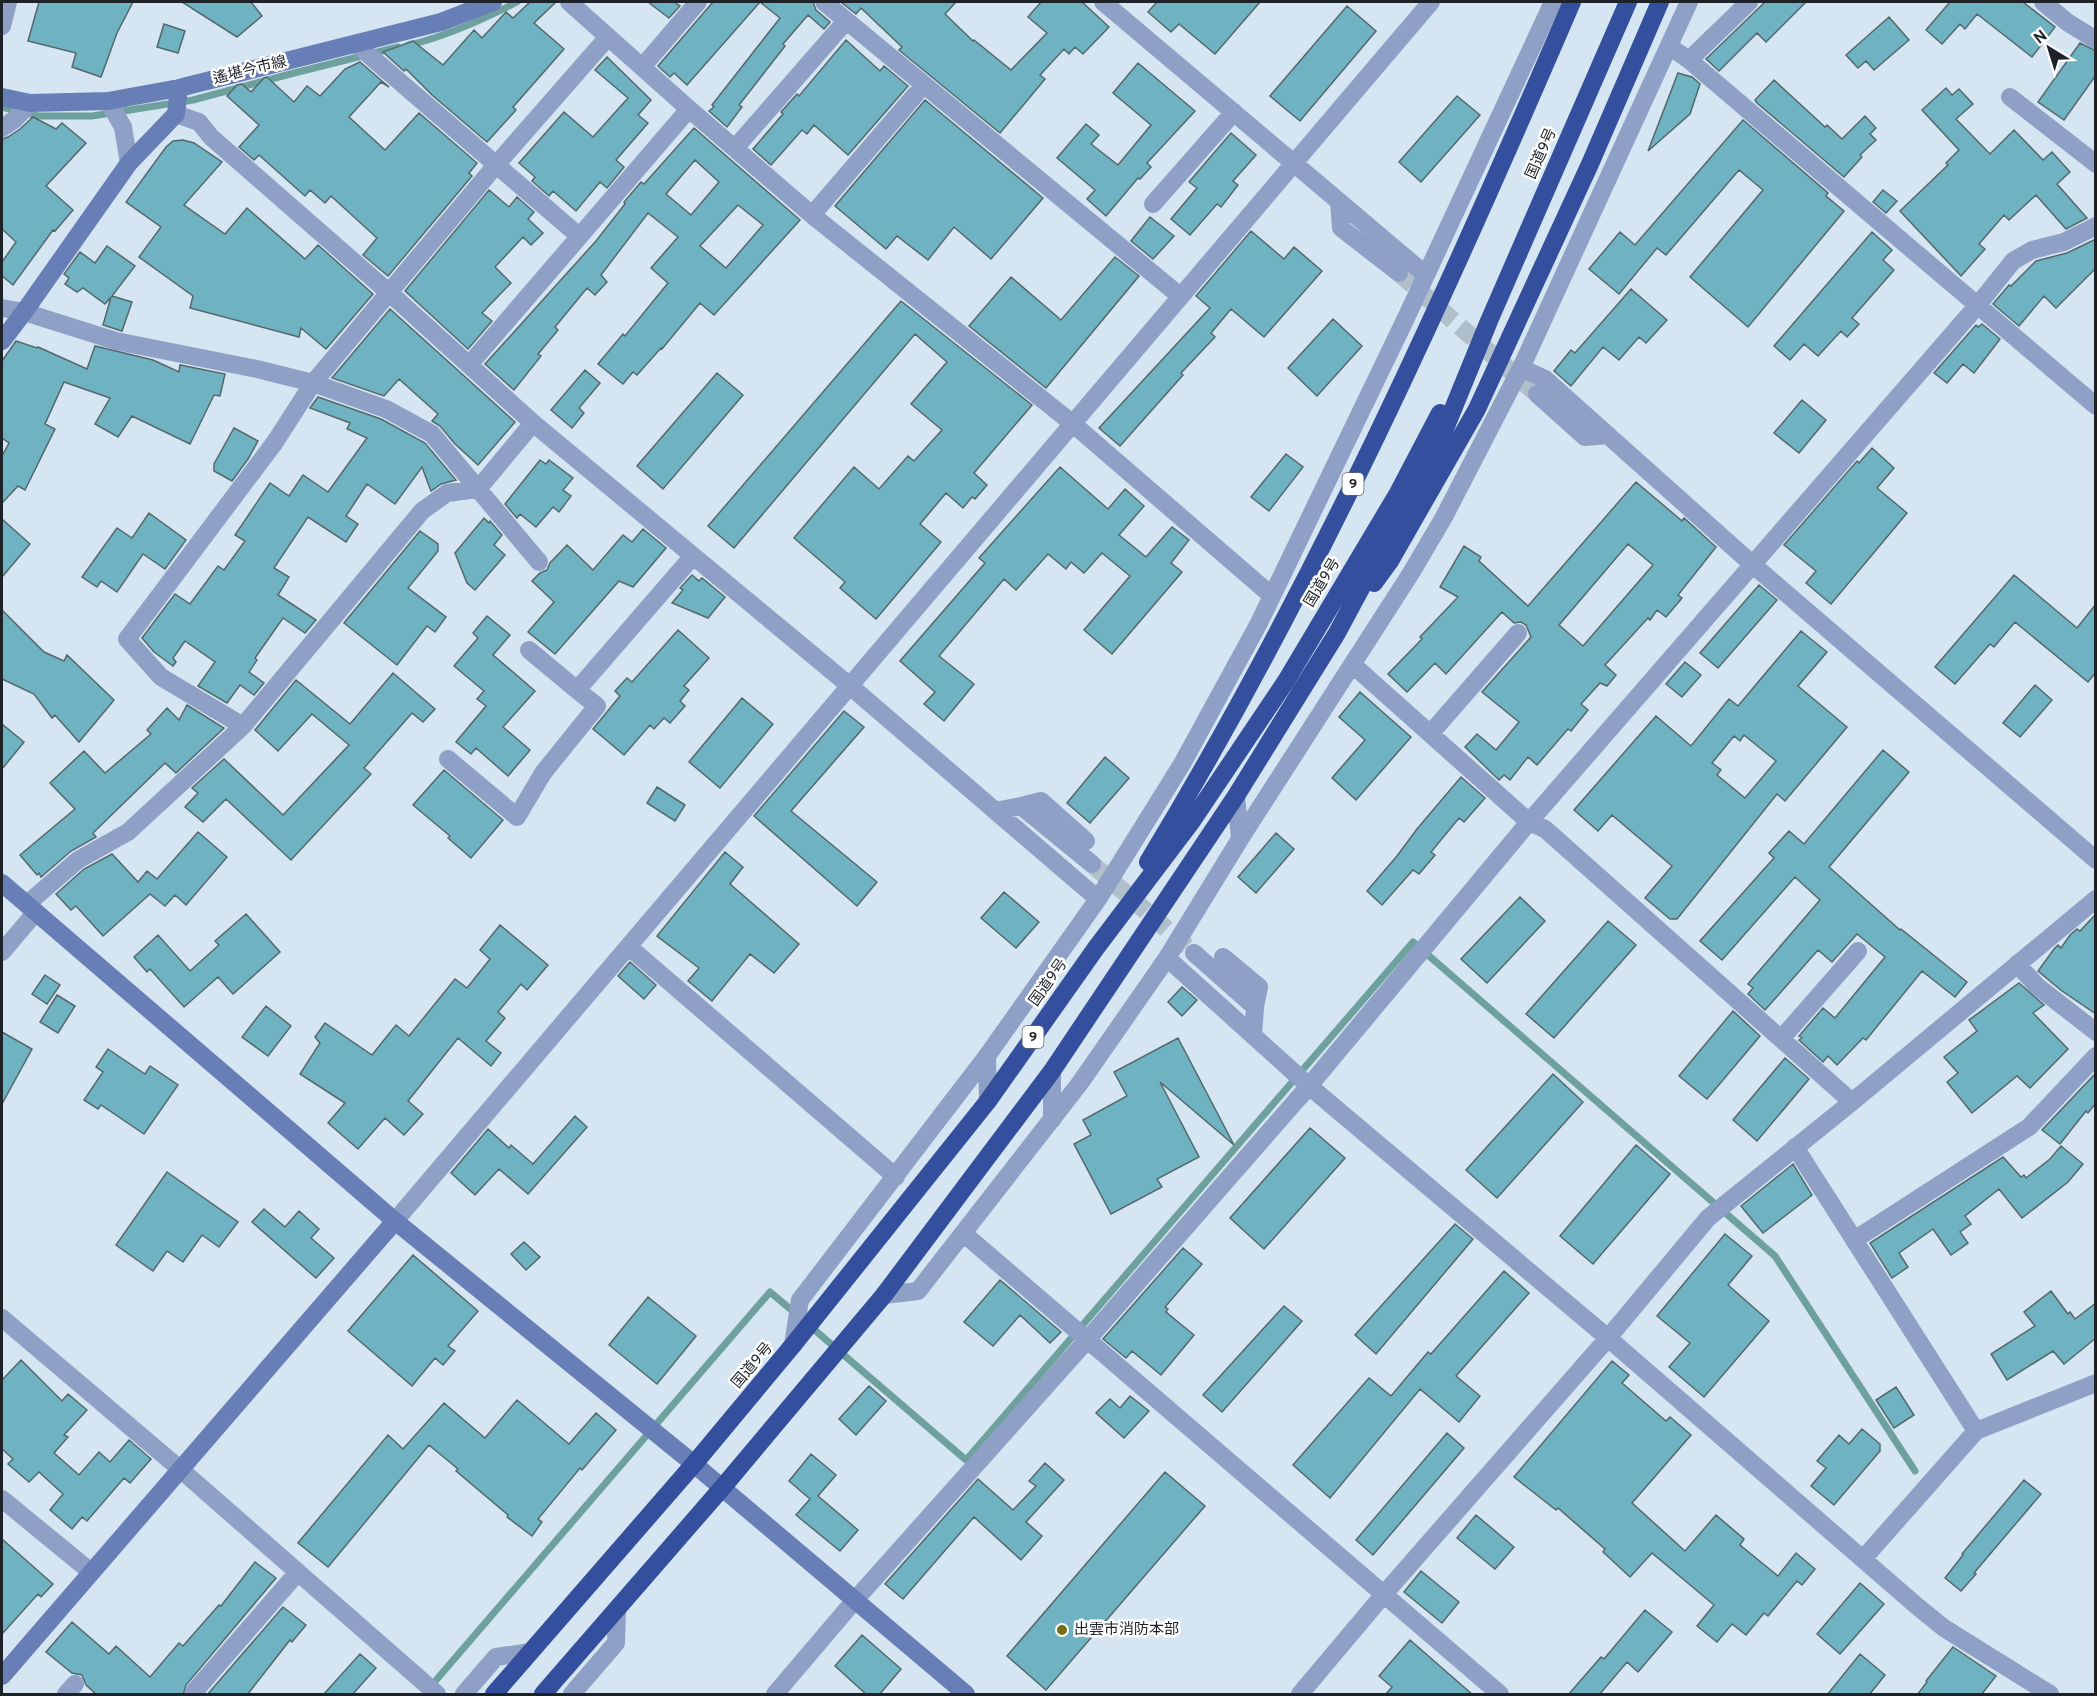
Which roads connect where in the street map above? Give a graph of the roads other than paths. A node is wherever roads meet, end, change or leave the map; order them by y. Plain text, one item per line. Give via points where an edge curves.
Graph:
1 (8, 2) edge
2 (493, 2) edge
3 (569, 2) edge
4 (698, 2) edge
5 (824, 2) edge
6 (1103, 2) edge
7 (1431, 2) edge
8 (1553, 2) edge
9 (1572, 2) edge
10 (1628, 2) edge
11 (1660, 2) edge
12 (1689, 2) edge
13 (1749, 2) edge
14 (2043, 2) edge
15 (846, 21) junction
16 (2, 26) edge
17 (608, 37) junction
18 (2096, 40) edge
19 (356, 44) junction
20 (1669, 46) junction
21 (1689, 60) junction
22 (643, 66) junction
23 (179, 88) junction
24 (915, 94) dead end
25 (2, 97) edge
26 (2010, 97) dead end
27 (108, 101) junction
28 (30, 103) junction
29 (689, 109) junction
30 (1234, 112) junction
31 (176, 114) junction
32 (2, 128) edge
33 (736, 147) junction
34 (1485, 147) junction
35 (129, 163) junction
36 (1294, 163) junction
37 (1590, 164) junction
38 (2096, 164) edge
39 (496, 165) junction
40 (1489, 195) junction
41 (1339, 201) junction
42 (1597, 203) junction
43 (1153, 204) dead end
44 (812, 215) junction
45 (2096, 226) edge
46 (579, 236) junction
47 (1399, 273) tunnel mouth
48 (1426, 275) junction
49 (388, 292) junction
50 (1180, 296) junction
51 (1977, 306) junction
52 (2, 308) edge
53 (24, 312) junction
54 (1489, 321) junction
55 (2, 341) edge
56 (469, 365) junction
57 (1521, 368) junction
58 (313, 383) junction
59 (1537, 394) tunnel mouth
60 (2096, 406) edge
61 (533, 423) junction
62 (1072, 423) junction
63 (1608, 435) junction
64 (1347, 442) junction
65 (1438, 478) junction
66 (1355, 480) junction
67 (478, 489) junction
68 (1444, 517) junction
69 (693, 556) junction
70 (539, 562) dead end
71 (1752, 564) junction
72 (1272, 596) junction
73 (1337, 633) junction
74 (1518, 633) dead end
75 (529, 650) dead end
76 (1353, 665) junction
77 (850, 686) junction
78 (577, 690) junction
79 (243, 726) junction
80 (1430, 734) junction
81 (448, 759) dead end
82 (1236, 796) junction
83 (1021, 806) junction
84 (995, 811) junction
85 (1529, 822) junction
86 (1240, 839) junction
87 (1086, 841) dead end
88 (2096, 860) edge
89 (1092, 864) tunnel mouth
90 (2, 883) edge
91 (1098, 899) junction
92 (2096, 899) edge
93 (31, 908) junction
94 (629, 947) junction
95 (1096, 948) junction
96 (1858, 951) dead end
97 (2, 952) edge
98 (1194, 953) tunnel mouth
99 (1223, 957) dead end
100 (1167, 958) junction
101 (2017, 964) junction
102 (1256, 1007) junction
103 (2096, 1032) edge
104 (1253, 1036) junction
105 (1781, 1039) junction
106 (987, 1056) junction
107 (2096, 1056) edge
108 (1052, 1071) junction
109 (1309, 1086) junction
110 (988, 1101) junction
111 (1852, 1102) junction
112 (1052, 1120) junction
113 (1795, 1147) junction
114 (896, 1177) junction
115 (395, 1221) junction
116 (963, 1233) junction
117 (1854, 1240) junction
118 (884, 1295) junction
119 (2, 1318) edge
120 (1608, 1338) junction
121 (1088, 1339) junction
122 (793, 1345) junction
123 (2096, 1383) edge
124 (1976, 1431) junction
125 (694, 1464) junction
126 (180, 1469) junction
127 (722, 1488) junction
128 (2, 1499) edge
129 (1863, 1559) junction
130 (91, 1572) junction
131 (298, 1572) junction
132 (1385, 1593) junction
133 (855, 1600) junction
134 (617, 1610) junction
135 (530, 1652) junction
136 (2, 1676) edge
137 (194, 1692) dead end
138 (437, 1695) edge
139 (464, 1695) edge
140 (494, 1695) edge
141 (543, 1695) edge
142 (572, 1695) edge
143 (775, 1695) edge
144 (966, 1695) edge
145 (1300, 1695) edge
146 (1500, 1695) edge
147 (2050, 1695) edge

1 - 16 street
2 - 19 street, 遙堪今市線 via 441,22
3 - 17 street
4 - 22 street
5 - 15 street
6 - 30 street
7 - 36 street
8 - 34 street
9 - 40 highway, 9
10 - 54 highway, 国道9号 / 9
11 - 37 highway, 9
12 - 20 street
13 - 21 street
14 - 18 street
15 - 33 street
15 - 50 street
17 - 22 street
17 - 39 street
19 - 23 street, 遙堪今市線
19 - 39 street
20 - 21 street
20 - 42 street
21 - 51 street
22 - 29 street
23 - 27 street, 遙堪今市線
23 - 31 street
24 - 44 street
25 - 28 street, 遙堪今市線
26 - 38 street
27 - 28 street, 遙堪今市線
27 - 35 street via 123,127
28 - 32 street
29 - 33 street
29 - 46 street
30 - 36 street
30 - 43 street
31 - 35 street
31 - 49 street via 199,122 211,137
33 - 44 street
34 - 40 street
34 - 48 street
35 - 53 street
36 - 41 street
36 - 50 street
37 - 42 street
37 - 65 highway, 9 via 1477,409
39 - 46 street
39 - 49 street
40 - 66 highway, 9
41 - 47 street via 1341,228
41 - 48 street
42 - 57 street
44 - 62 street
45 - 51 street via 2013,261
46 - 56 street
48 - 64 street
49 - 56 street
49 - 58 street
50 - 62 street
51 - 60 street
51 - 71 street
52 - 53 street
53 - 55 street
53 - 58 street via 116,341
54 - 73 highway, 国道9号 / 9 via 1440,441
54 - 95 highway, 国道9号 / 9 via 1398,493 1286,681 1192,821
56 - 61 street
57 - 63 street via 1545,380
57 - 68 street
58 - 67 street via 386,409 432,434
58 - 79 street via 275,442 127,639 161,677
59 - 63 street via 1585,437
61 - 67 street
61 - 69 street
62 - 72 street
62 - 77 street
63 - 71 street
64 - 66 street
64 - 72 street
65 - 68 street
65 - 73 highway, 9 via 1390,561
66 - 95 highway, 9 via 1192,789
67 - 70 street
67 - 79 street via 447,493 422,510
68 - 76 street
69 - 77 street
69 - 78 street
71 - 85 street
71 - 88 street
72 - 91 street via 1182,764
73 - 82 highway, 国道9号 / 9
74 - 80 street
75 - 78 street
76 - 80 street
76 - 86 street
77 - 84 street
77 - 94 street
78 - 81 street via 597,706 543,773 517,817
79 - 93 street via 128,832 78,860
80 - 85 street
82 - 86 street
82 - 108 highway, 国道9号 / 9
83 - 84 street
83 - 87 street via 1041,801
83 - 89 street
84 - 91 street
85 - 105 street via 1545,829
85 - 109 street
86 - 100 street
90 - 93 street
91 - 106 street
92 - 101 street
93 - 97 street
93 - 115 street
94 - 114 street
94 - 115 street
95 - 110 highway, 国道9号 / 9
96 - 105 street
98 - 102 street
99 - 102 street via 1259,987
100 - 104 street
100 - 112 street
101 - 103 street via 2037,986
101 - 111 street
102 - 104 street
104 - 109 street
105 - 111 street
106 - 110 street
106 - 114 street
107 - 117 street via 2029,1127
108 - 112 street
108 - 118 highway, 国道9号 / 9
109 - 120 street
109 - 121 street
110 - 122 highway, 国道9号 / 9
111 - 113 street
112 - 116 street
113 - 117 street
113 - 120 street via 1708,1218
114 - 122 street via 800,1300
115 - 125 street
115 - 126 street
116 - 118 street via 918,1291
116 - 121 street
117 - 124 street
118 - 127 highway, 国道9号 / 9
119 - 126 street
120 - 129 street
120 - 132 street
121 - 132 street
121 - 133 street
122 - 125 highway, 国道9号 / 9
123 - 124 street
124 - 129 street
125 - 127 street
125 - 135 highway, 国道9号 / 9
126 - 130 street
126 - 131 street
127 - 133 street
127 - 134 highway, 国道9号 / 9
128 - 130 street
129 - 147 street via 1944,1628
130 - 136 street
131 - 137 street
131 - 138 street
132 - 145 street
132 - 146 street
133 - 143 street
133 - 144 street
134 - 141 highway, 国道9号 / 9
134 - 142 street via 616,1643
135 - 139 street via 496,1657
135 - 140 highway, 国道9号 / 9

